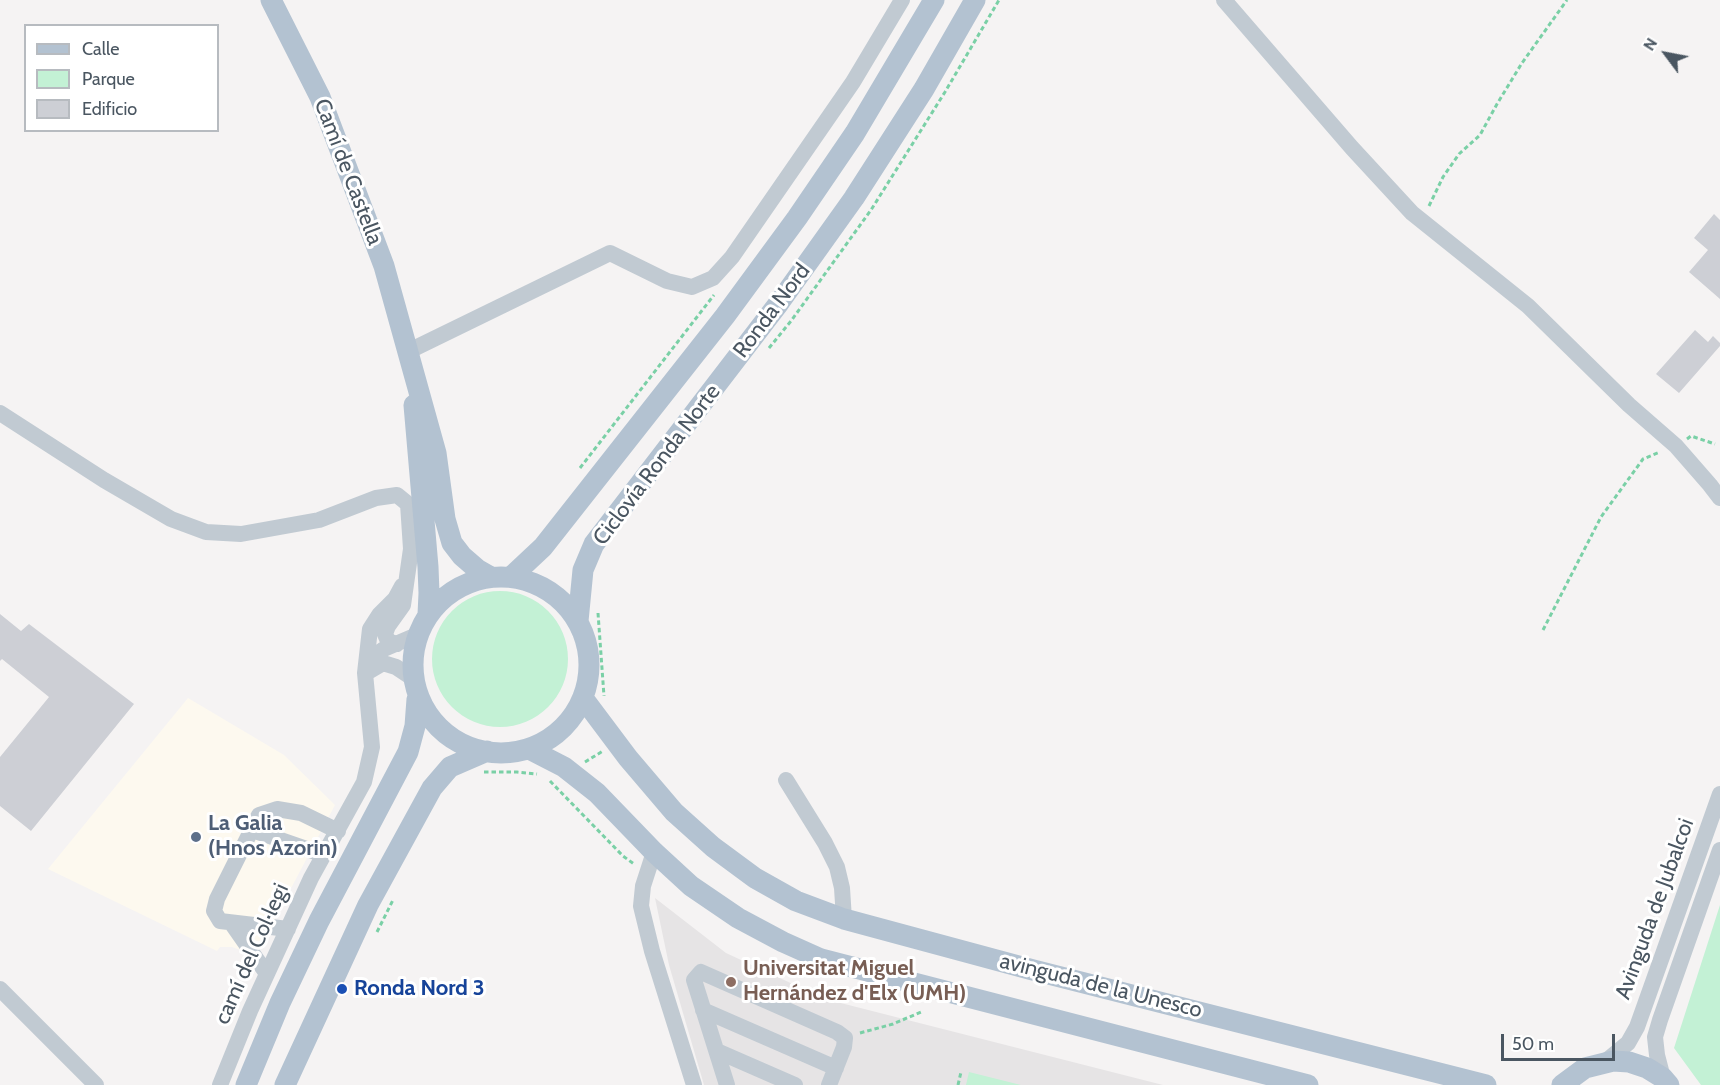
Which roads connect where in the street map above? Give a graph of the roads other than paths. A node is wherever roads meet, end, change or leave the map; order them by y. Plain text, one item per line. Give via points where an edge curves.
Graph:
1 (271, 0) edge
2 (902, 0) edge
3 (934, 0) edge
4 (975, 0) edge
5 (1224, 0) edge
6 (409, 351) junction
7 (0, 413) edge
8 (1720, 498) edge
9 (501, 577) junction
10 (406, 579) junction
11 (578, 621) junction
12 (423, 625) junction
13 (397, 644) junction
14 (365, 674) junction
15 (416, 689) junction
16 (583, 698) junction
17 (529, 749) junction
18 (487, 751) junction
19 (786, 780) dead end
20 (1720, 794) edge
21 (252, 830) junction
22 (338, 831) junction
23 (1720, 850) edge
24 (654, 852) junction
25 (324, 855) junction
26 (1714, 886) edge
27 (844, 919) junction
28 (232, 924) junction
29 (288, 929) junction
30 (267, 974) junction
31 (0, 989) edge
32 (703, 1010) junction
33 (717, 1052) junction
34 (1605, 1062) junction
35 (836, 1068) junction
36 (1666, 1082) edge
37 (96, 1085) edge
38 (219, 1085) edge
39 (246, 1085) edge
40 (285, 1085) edge
41 (694, 1085) edge
42 (727, 1085) edge
43 (795, 1085) edge
44 (829, 1085) edge
45 (1308, 1085) edge
46 (1486, 1085) edge
47 (1562, 1085) edge

1 - 6 main road, Camí de Castella via 320,97 384,266
2 - 6 street via 853,82 732,257 713,278 692,287 667,281 610,253
3 - 9 main road, Ronda Nord via 855,133 725,316 543,547
4 - 11 main road, Ronda Nord via 854,198 779,303 594,544 583,570
5 - 8 street via 1412,213 1528,306 1676,446
6 - 9 main road, Camí de Castella via 436,453 452,543 477,569
6 - 12 main road, Camí de Castella via 428,567 429,593
7 - 10 street via 171,519 206,532 241,534 319,520 376,498 397,495 408,504 411,549
9 - 11 main road via 535,584
9 - 12 main road via 466,582 440,600
10 - 13 street via 403,605 385,634
10 - 14 street, camí del Col·legi via 396,599 370,629
11 - 16 main road via 587,647
12 - 13 street
12 - 15 main road via 413,661
13 - 14 street via 373,657
14 - 15 street via 383,663 396,667
14 - 22 street, camí del Col·legi via 372,747 364,782
15 - 18 main road via 429,718 447,734
15 - 39 main road via 415,726 408,752 319,921
16 - 17 main road via 553,738
16 - 27 main road, avinguda de la Unesco via 674,812 713,847 755,878 796,901
17 - 18 main road
17 - 24 main road, avinguda de la Unesco via 564,767 597,793
18 - 40 main road via 450,767 432,788 368,904
19 - 27 street via 837,867
20 - 34 street, Avinguda de Jubalcoi via 1637,1027 1628,1043
21 - 22 street via 260,815 277,809 301,813
21 - 25 street
21 - 28 street via 214,911 220,921
22 - 25 street, camí del Col·legi
23 - 26 street, Avinguda de Jubalcoi
24 - 41 street via 641,906
24 - 45 main road, avinguda de la Unesco via 691,886 738,918 821,958
25 - 29 street, camí del Col·legi
26 - 36 street, Avinguda de Jubalcoi via 1660,1020 1657,1055
27 - 46 main road, avinguda de la Unesco
28 - 29 street
28 - 30 street
29 - 30 street, camí del Col·legi
30 - 38 street, camí del Col·legi
31 - 37 street
32 - 33 street
32 - 35 street
32 - 35 street via 694,981 701,972 837,1032 845,1038
33 - 42 street
33 - 43 street
34 - 36 main road via 1637,1064
34 - 47 main road via 1585,1068
35 - 44 street

